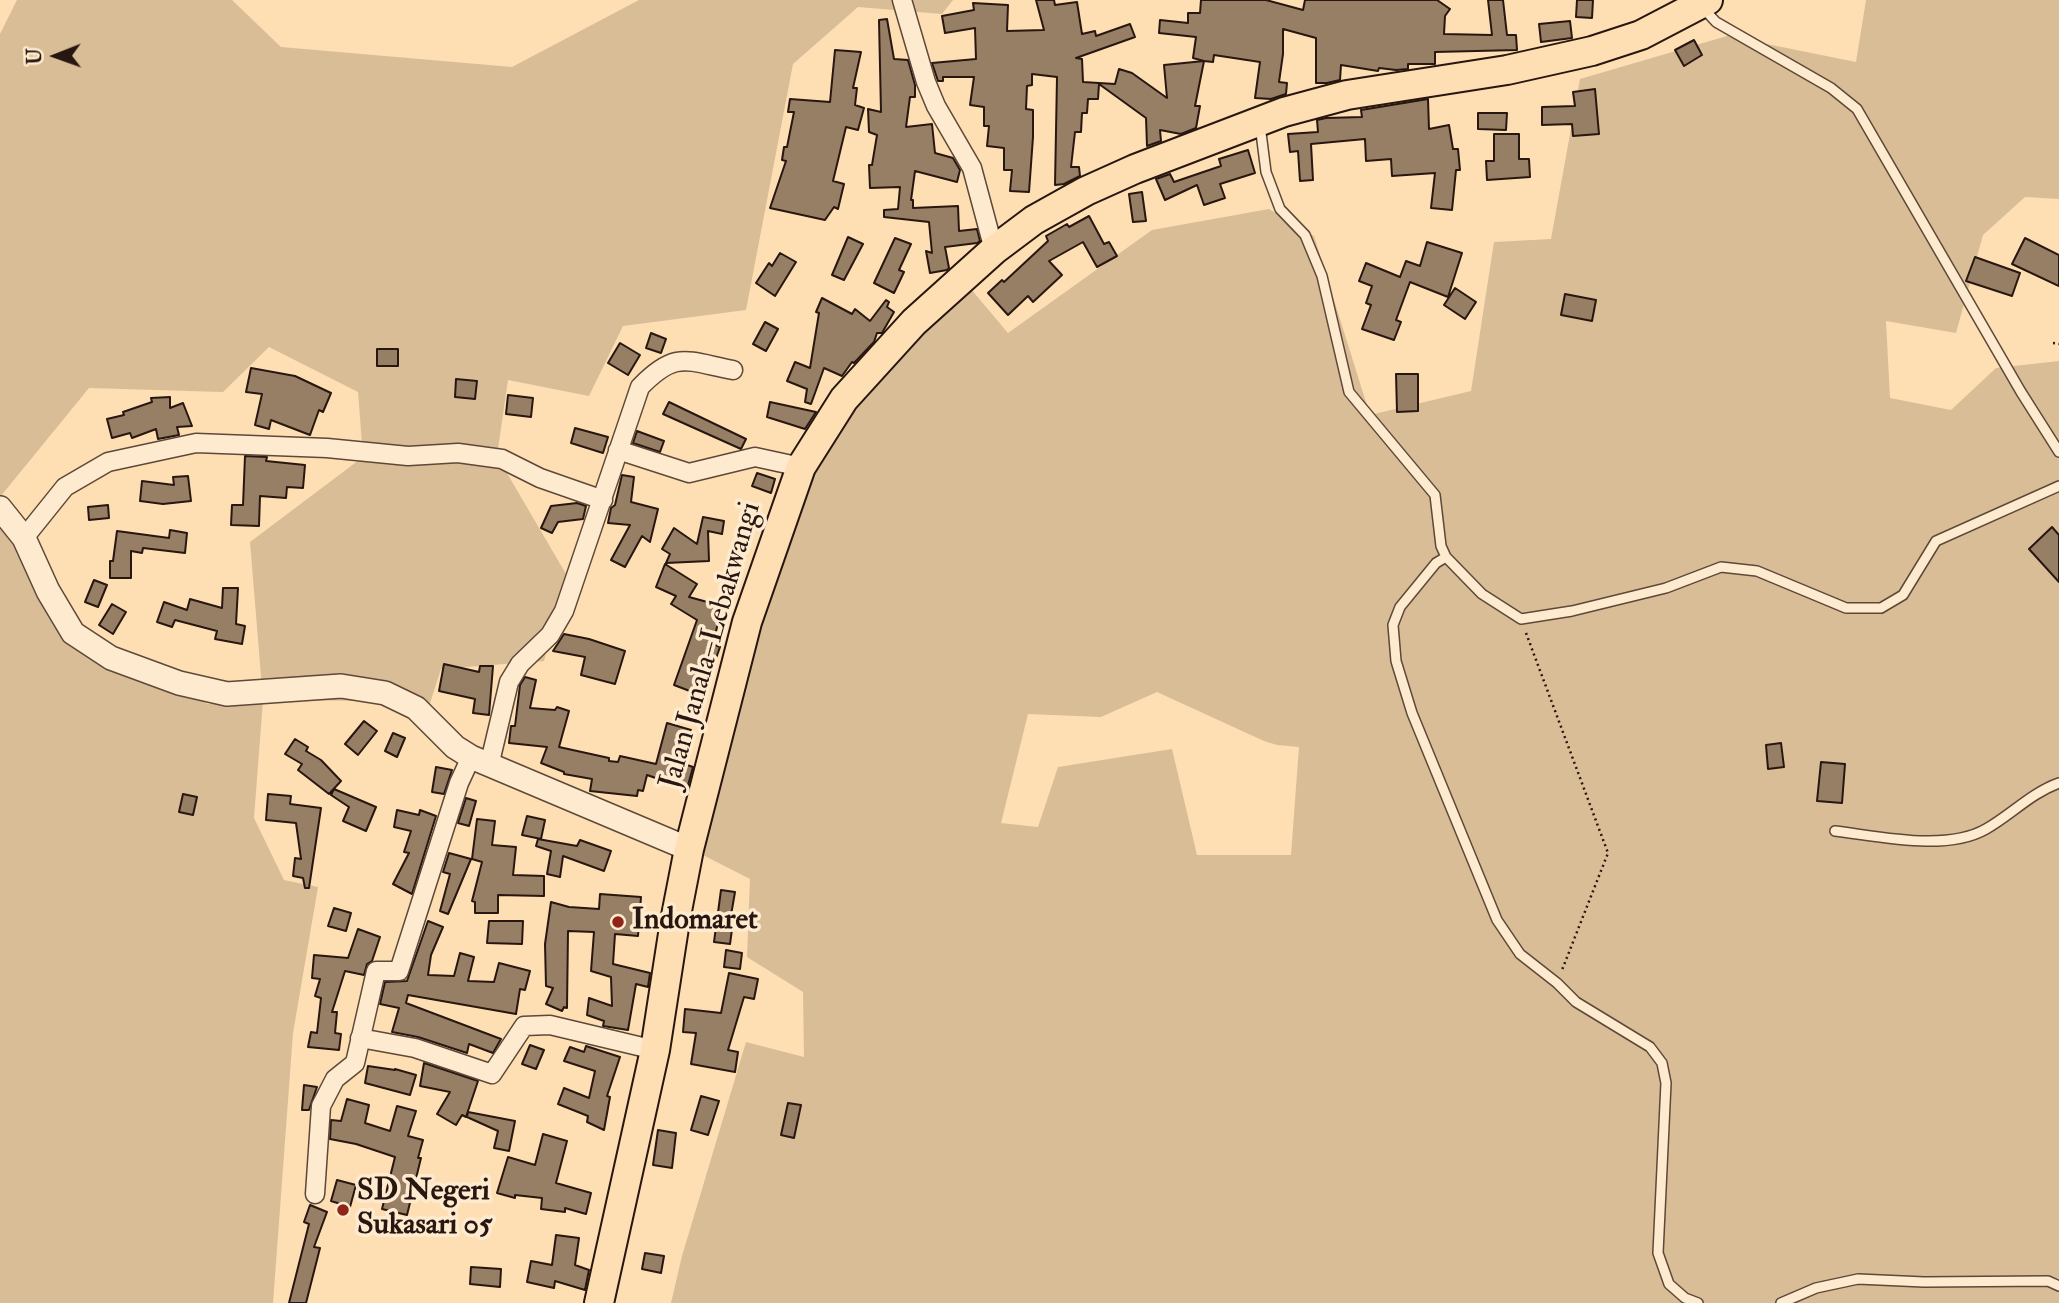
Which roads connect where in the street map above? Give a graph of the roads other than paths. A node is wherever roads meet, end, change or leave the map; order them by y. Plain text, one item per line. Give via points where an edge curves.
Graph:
1 (902, 0) edge
2 (1704, 2) edge
3 (1260, 123) junction
4 (994, 250) junction
5 (733, 370) dead end
6 (618, 450) junction
7 (2059, 452) edge
8 (801, 467) junction
9 (2059, 486) edge
10 (603, 500) junction
11 (0, 508) edge
12 (24, 538) junction
13 (1446, 556) junction
14 (480, 761) junction
15 (2059, 783) edge
16 (1835, 831) dead end
17 (689, 849) junction
18 (360, 1038) junction
19 (655, 1050) junction
20 (314, 1195) dead end
21 (2059, 1286) edge
22 (599, 1303) edge
23 (1698, 1303) edge
24 (1781, 1303) edge

1 - 4 street via 936,106 972,168
2 - 3 main road, Jalan Janala–Lebakwangi via 1641,35 1592,51 1507,70 1347,95
2 - 7 lane via 1716,22 1831,88 1857,109
3 - 4 main road, Jalan Janala–Lebakwangi via 1086,191 1034,220
3 - 13 lane via 1266,172 1280,209 1305,235 1322,276 1349,392 1434,495
4 - 8 main road, Jalan Janala–Lebakwangi via 915,322 844,399
5 - 6 street via 680,359 657,369 640,387
6 - 8 street via 689,473 755,457
6 - 10 street
8 - 17 main road, Jalan Janala–Lebakwangi via 747,622
9 - 13 lane via 1936,541 1903,594 1881,608 1846,608 1757,571 1721,567 1666,589 1521,619 1482,594
10 - 12 street via 491,457 196,443 108,463 65,487
10 - 14 street via 564,611 550,635 520,664 509,682
11 - 12 street
12 - 14 street via 74,633 111,658 179,684 227,694 341,686 385,693 416,708 455,747
13 - 23 lane via 1400,607 1393,625 1396,662 1412,713 1497,920 1520,954 1576,1002 1650,1047 1662,1063 1666,1083 1658,1253 1669,1284
14 - 17 street
14 - 18 street via 459,783 399,971 376,971
15 - 16 lane via 1966,837 1929,841
17 - 19 main road, Jalan Janala–Lebakwangi
18 - 19 street via 415,1048 492,1074 524,1026 550,1025
18 - 20 street via 355,1063 335,1079 321,1106
19 - 22 main road, Jalan Janala–Lebakwangi
21 - 24 lane via 2048,1281 1858,1279 1816,1288

